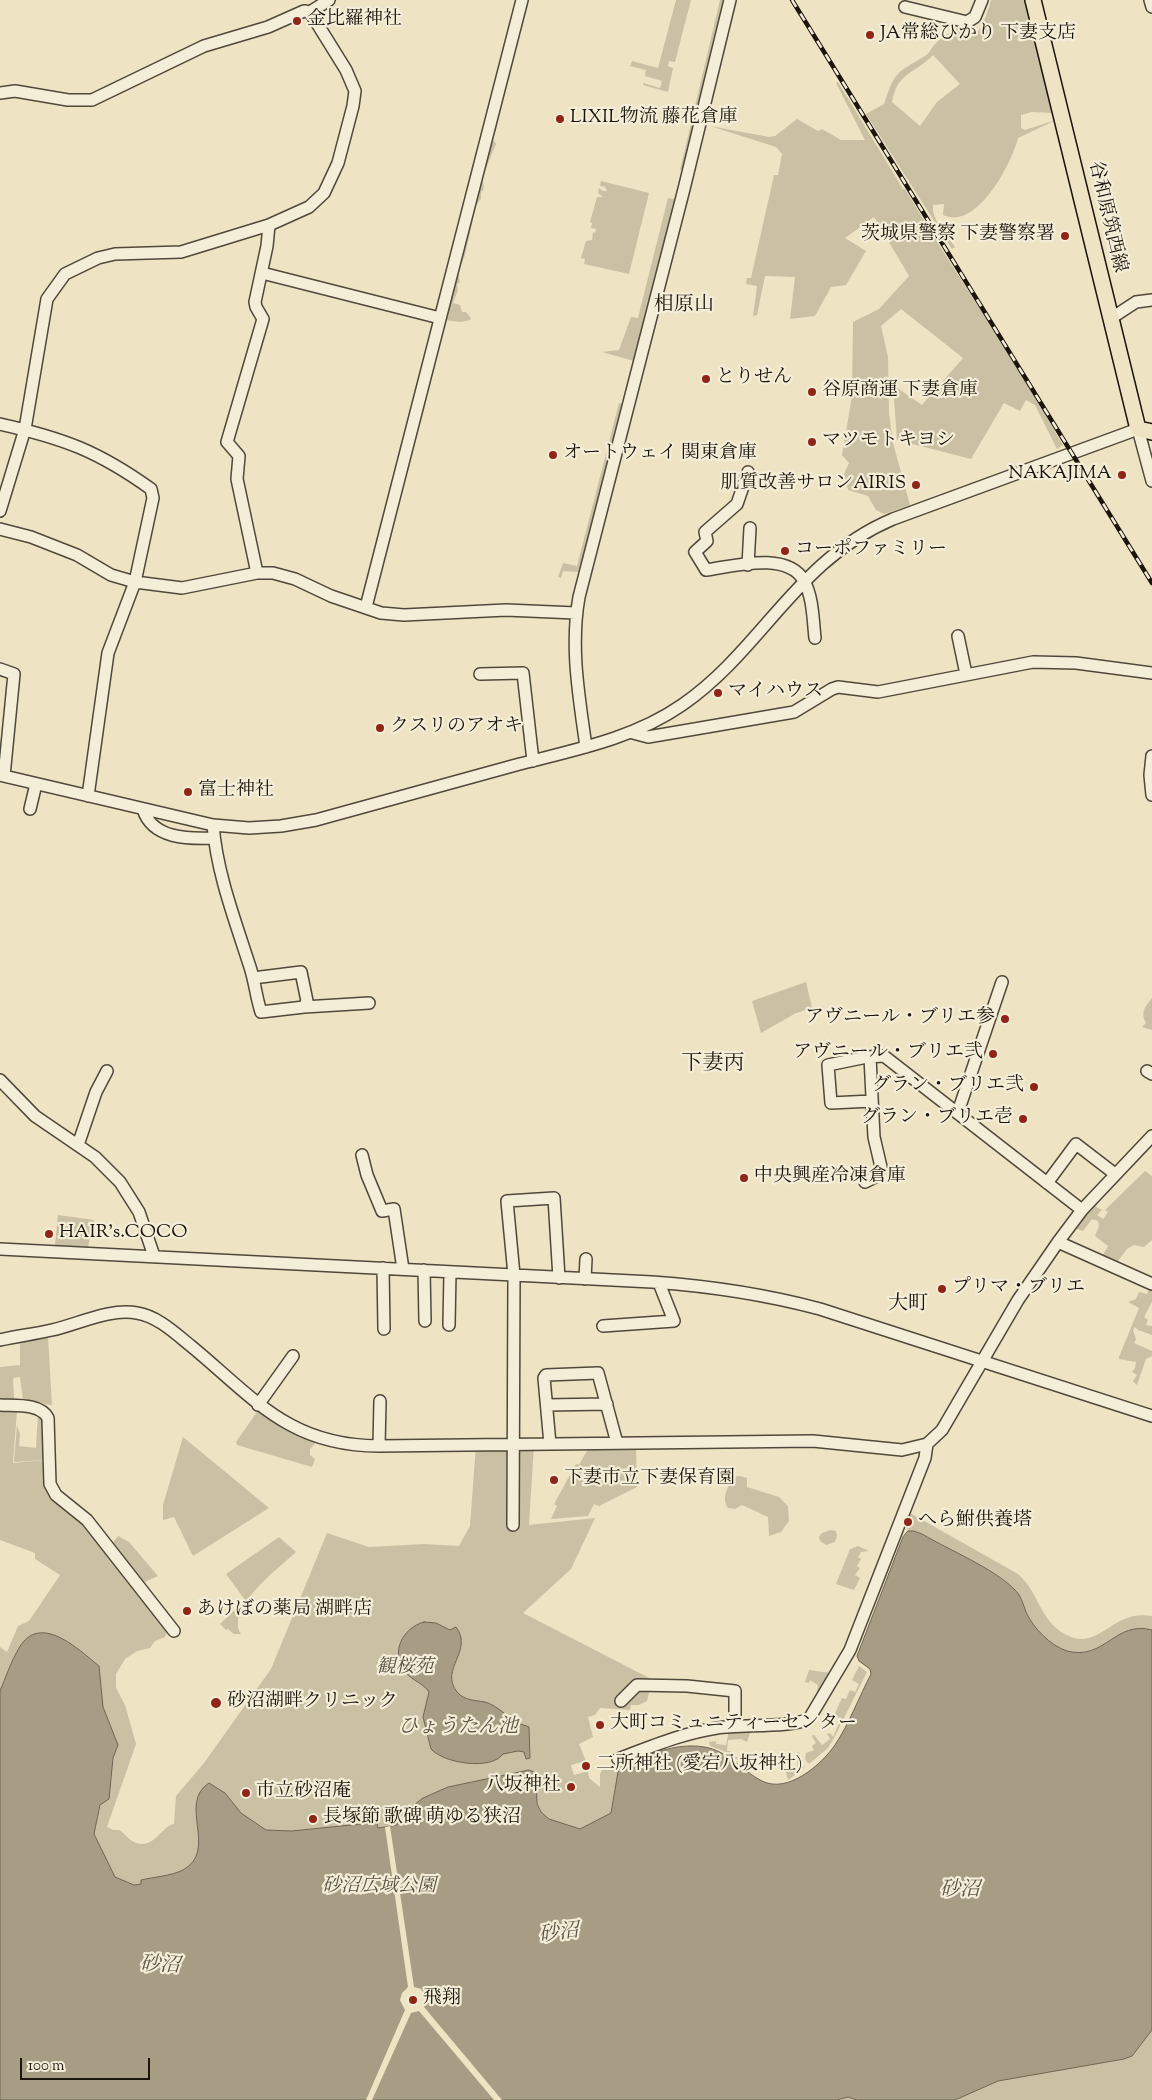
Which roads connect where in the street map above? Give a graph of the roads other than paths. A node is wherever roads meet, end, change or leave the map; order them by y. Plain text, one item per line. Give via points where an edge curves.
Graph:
1 (329, 0) edge
2 (522, 0) edge
3 (730, 0) edge
4 (982, 0) edge
5 (1033, 0) edge
6 (1150, 0) edge
7 (905, 7) dead end
8 (1152, 7) edge
9 (310, 12) junction
10 (0, 93) edge
11 (269, 225) junction
12 (262, 273) junction
13 (1152, 300) edge
14 (440, 318) junction
15 (1110, 319) junction
16 (0, 424) edge
17 (25, 429) junction
18 (1145, 430) edge
19 (748, 472) dead end
20 (1152, 480) edge
21 (0, 512) edge
22 (750, 528) dead end
23 (0, 529) edge
24 (748, 565) junction
25 (257, 573) junction
26 (804, 580) junction
27 (135, 582) junction
28 (366, 608) junction
29 (576, 613) junction
30 (958, 636) dead end
31 (816, 638) dead end
32 (0, 669) edge
33 (1152, 673) edge
34 (480, 674) dead end
35 (966, 674) junction
36 (633, 733) junction
37 (586, 747) junction
38 (1152, 756) edge
39 (534, 760) junction
40 (2, 776) edge
41 (36, 784) junction
42 (1152, 795) edge
43 (88, 796) junction
44 (30, 809) dead end
45 (144, 809) junction
46 (212, 825) junction
47 (214, 838) junction
48 (253, 978) junction
49 (1002, 982) dead end
50 (369, 1004) dead end
51 (304, 1007) junction
52 (870, 1057) junction
53 (107, 1071) dead end
54 (0, 1080) edge
55 (872, 1101) junction
56 (958, 1112) junction
57 (1152, 1136) edge
58 (78, 1145) junction
59 (362, 1155) dead end
60 (1115, 1174) junction
61 (865, 1182) dead end
62 (1047, 1183) junction
63 (1082, 1210) junction
64 (1058, 1242) junction
65 (0, 1248) edge
66 (154, 1256) junction
67 (586, 1260) dead end
68 (382, 1268) junction
69 (403, 1269) junction
70 (424, 1270) junction
71 (450, 1272) junction
72 (514, 1275) junction
73 (559, 1278) junction
74 (585, 1279) junction
75 (659, 1283) junction
76 (1152, 1284) edge
77 (425, 1321) dead end
78 (449, 1325) dead end
79 (604, 1326) dead end
80 (384, 1329) dead end
81 (0, 1340) edge
82 (292, 1356) dead end
83 (981, 1362) junction
84 (380, 1401) dead end
85 (607, 1404) junction
86 (0, 1405) edge
87 (258, 1405) junction
88 (546, 1405) junction
89 (1152, 1416) edge
90 (617, 1443) junction
91 (550, 1444) junction
92 (926, 1444) junction
93 (515, 1445) junction
94 (378, 1446) junction
95 (513, 1525) dead end
96 (174, 1631) dead end
97 (621, 1700) dead end
98 (735, 1725) junction
99 (618, 1759) dead end

1 - 9 street
2 - 14 street
3 - 29 street
4 - 7 street via 975,17 967,22
5 - 15 main road, 谷和原筑西線
6 - 8 street
9 - 10 street via 304,10 268,27 204,46 92,100 68,100 15,91
9 - 11 street via 354,86 353,106 338,163 324,193 309,207
11 - 12 street
11 - 17 street via 181,252 115,254 98,258 65,274 47,299
12 - 14 street
12 - 25 street via 255,302 263,319 227,442 239,456 237,479
13 - 15 street via 1136,302
14 - 28 street
15 - 18 main road, 谷和原筑西線
16 - 17 street
17 - 21 street
17 - 27 street via 70,442 104,458 151,489 153,498
18 - 20 street
18 - 26 street via 875,526 843,546
19 - 24 street via 737,504 704,532 707,541 695,552 706,570
22 - 24 street
23 - 27 street via 77,555 111,575
24 - 26 street via 770,562 797,570
25 - 27 street via 182,588
25 - 28 street via 283,574
26 - 31 street via 810,595
26 - 36 street via 711,682 683,704
27 - 43 street via 108,653
28 - 29 street via 404,615 489,610
29 - 37 street via 573,638 575,667
30 - 35 street
32 - 40 street via 14,674
33 - 35 street via 1076,663 1033,662
34 - 39 street via 523,673
35 - 36 street via 878,692 832,689 794,712 648,737
36 - 37 street
37 - 39 street
38 - 42 street
39 - 46 street via 316,820 249,828
40 - 41 street
41 - 43 street
41 - 44 street
43 - 45 street
45 - 46 street
45 - 47 street via 151,823 165,833 187,839
46 - 47 street
47 - 48 street via 230,910
48 - 51 street via 261,1012
48 - 51 street via 301,972 307,1002
49 - 56 street
50 - 51 street
52 - 55 street
52 - 55 street via 828,1065 831,1103
52 - 56 street via 884,1056
53 - 58 street via 96,1092
54 - 58 street via 36,1116
55 - 61 street via 880,1168
56 - 62 street
57 - 60 street
58 - 66 street via 107,1168 129,1194 139,1212
59 - 69 street via 382,1212 394,1209
60 - 62 street via 1076,1144
60 - 63 street
62 - 63 street
63 - 64 street
64 - 76 street
64 - 83 street
65 - 66 street
66 - 68 street
67 - 74 street
68 - 69 street
68 - 80 street
69 - 70 street
70 - 71 street
70 - 77 street
71 - 72 street
71 - 78 street
72 - 73 street
72 - 73 street via 507,1201 554,1198
72 - 93 street
73 - 74 street
74 - 75 street
75 - 79 street via 674,1322
75 - 83 street via 715,1287 773,1297 820,1309
81 - 87 street via 52,1330 111,1313 146,1315 172,1331
82 - 87 street
83 - 89 street
83 - 92 street via 946,1425
84 - 94 street
85 - 88 street
85 - 88 street via 598,1373 546,1375
85 - 90 street
86 - 96 street via 40,1408 45,1412 48,1418 50,1484 56,1495 87,1520
87 - 94 street via 280,1420 328,1441
88 - 91 street
90 - 91 street
90 - 92 street via 813,1441 902,1450
91 - 93 street
92 - 98 street via 925,1458 854,1640 813,1714 800,1722
93 - 94 street
93 - 95 street
97 - 98 street via 637,1685 735,1691
98 - 99 street via 698,1731

